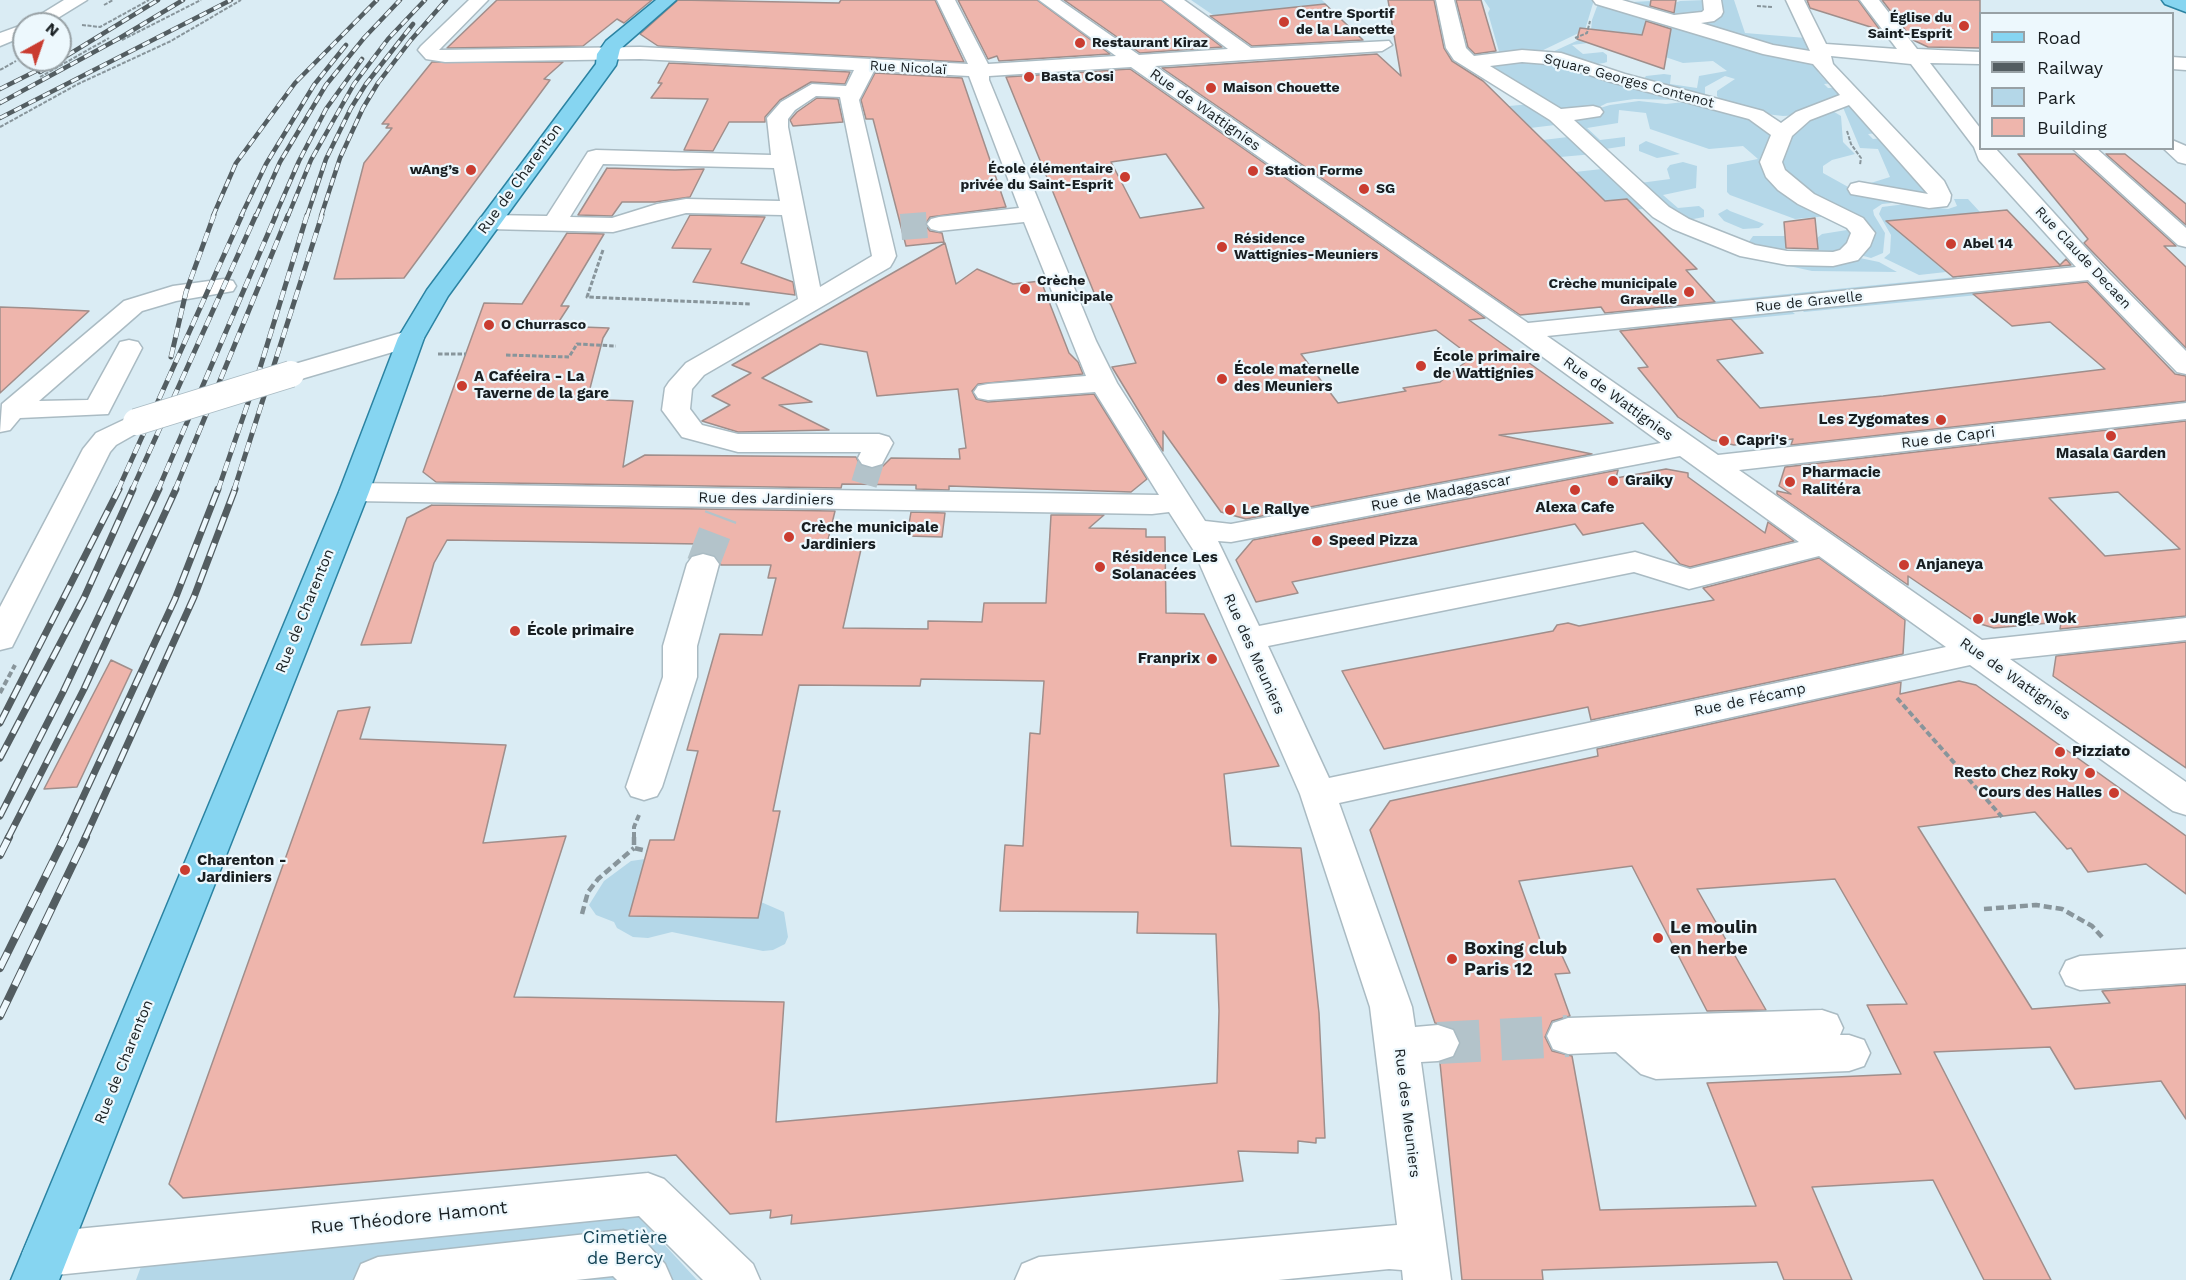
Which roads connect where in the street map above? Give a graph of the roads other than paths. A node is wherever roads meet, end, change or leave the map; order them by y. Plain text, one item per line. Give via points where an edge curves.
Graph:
1 (78, 0) edge
2 (478, 0) edge
3 (667, 0) edge
4 (946, 0) edge
5 (1048, 0) edge
6 (1172, 0) edge
7 (1445, 0) edge
8 (1712, 0) edge
9 (1795, 0) edge
10 (1869, 0) edge
11 (2171, 0) edge
12 (2186, 6) edge
13 (1597, 7) edge
14 (56, 12) edge
15 (1669, 21) junction
16 (1777, 33) dead end
17 (1382, 45) dead end
18 (1817, 48) junction
19 (607, 54) junction
20 (1247, 54) junction
21 (1916, 57) junction
22 (1979, 58) edge
23 (1135, 61) junction
24 (1471, 62) junction
25 (867, 65) junction
26 (979, 71) junction
27 (853, 92) junction
28 (1853, 96) junction
29 (1593, 112) dead end
30 (1756, 115) junction
31 (1557, 116) junction
32 (1803, 116) junction
33 (1782, 133) junction
34 (1979, 141) edge
35 (2174, 147) edge
36 (1985, 150) edge
37 (2085, 150) edge
38 (2186, 157) edge
39 (784, 162) junction
40 (1859, 189) dead end
41 (793, 208) junction
42 (1032, 213) junction
43 (489, 222) junction
44 (555, 224) junction
45 (939, 224) tunnel mouth
46 (2186, 240) edge
47 (2094, 272) junction
48 (224, 286) dead end
49 (811, 303) junction
50 (1523, 331) junction
51 (411, 338) junction
52 (129, 348) dead end
53 (2186, 366) edge
54 (1103, 383) junction
55 (988, 392) dead end
56 (2186, 411) edge
57 (6, 417) edge
58 (1696, 456) junction
59 (865, 480) junction
60 (354, 492) junction
61 (1188, 516) junction
62 (1822, 544) junction
63 (703, 564) tunnel mouth
64 (2186, 628) edge
65 (0, 639) edge
66 (1248, 639) junction
67 (1976, 652) junction
68 (644, 787) dead end
69 (1318, 794) junction
70 (2186, 801) edge
71 (2186, 966) edge
72 (2080, 973) dead end
73 (1568, 1036) tunnel mouth
74 (1836, 1041) dead end
75 (1425, 1264) edge
76 (41, 1267) edge
77 (525, 1271) edge
78 (382, 1280) edge
79 (648, 1280) edge
80 (736, 1280) edge
81 (1039, 1280) edge

1 - 14 street
2 - 19 street, Rue Nicolaï via 428,50 433,55
3 - 19 main road, Rue de Charenton
4 - 26 street, Rue des Meuniers via 978,61
5 - 23 street, Rue de Wattignies
6 - 20 street
7 - 24 street via 1456,48
8 - 15 street via 1714,12 1707,17
9 - 18 street
10 - 21 street
11 - 12 main road
13 - 15 street
15 - 18 street via 1770,50
16 - 18 street
17 - 20 street, Rue Nicolaï
18 - 21 street
18 - 28 street via 1824,66
19 - 25 street, Rue Nicolaï
19 - 43 main road, Rue de Charenton via 606,66
20 - 23 street, Rue Nicolaï
21 - 22 street
21 - 34 street
23 - 26 street, Rue Nicolaï
23 - 50 street, Rue de Wattignies
24 - 30 street, Square Georges Contenot via 1539,56 1561,59
24 - 31 street
25 - 26 street, Rue Nicolaï
25 - 27 street
26 - 42 street, Rue des Meuniers via 979,80
27 - 39 street via 812,90 788,106 778,118 777,127
27 - 49 street via 849,100 889,228 884,256 881,262
28 - 32 street
28 - 40 street via 1940,195 1939,201 1929,201
29 - 31 street
30 - 32 street
30 - 33 street, Square Georges Contenot
31 - 33 street via 1661,212 1681,224 1749,251 1787,258 1833,259 1849,255 1863,233 1855,223 1806,199 1774,172 1773,154
32 - 33 street
35 - 38 street
36 - 47 street, Rue Claude Decaen
37 - 46 street
39 - 41 street
39 - 44 street via 596,157
41 - 44 street via 686,206 613,225
41 - 49 street
42 - 45 street
42 - 54 street, Rue des Meuniers
43 - 44 street
43 - 51 main road, Rue de Charenton via 436,295
47 - 50 street, Rue de Gravelle via 1794,310
47 - 53 street, Rue Claude Decaen
48 - 57 street via 173,294 133,306
49 - 59 street via 695,369 679,388 676,410 692,431 738,443 879,443
50 - 58 street, Rue de Wattignies
51 - 60 main road, Rue de Charenton
51 - 65 street, bridge via 136,422 106,439 97,449
52 - 57 street via 98,408
54 - 55 street
54 - 61 street, Rue des Meuniers
56 - 58 street, Rue de Capri
58 - 61 street, Rue de Madagascar via 1230,533
58 - 62 street, Rue de Wattignies
59 - 60 street, Rue des Jardiniers via 724,507
59 - 61 street, Rue des Jardiniers via 1152,505
60 - 76 main road, Rue de Charenton
61 - 66 street, Rue des Meuniers
62 - 66 street via 1793,555 1689,579 1635,562
62 - 67 street, Rue de Wattignies
63 - 68 street via 680,646 680,677
64 - 67 street, Rue de Fécamp
66 - 69 street, Rue des Meuniers
67 - 69 street, Rue de Fécamp
67 - 70 street, Rue de Wattignies
69 - 75 street, Rue des Meuniers via 1391,1007 1418,1044
71 - 72 street
73 - 74 street via 1626,1036 1656,1061
75 - 81 street via 1389,1247
76 - 80 street, Rue Théodore Hamont via 648,1194
77 - 78 street
77 - 79 street via 623,1252

